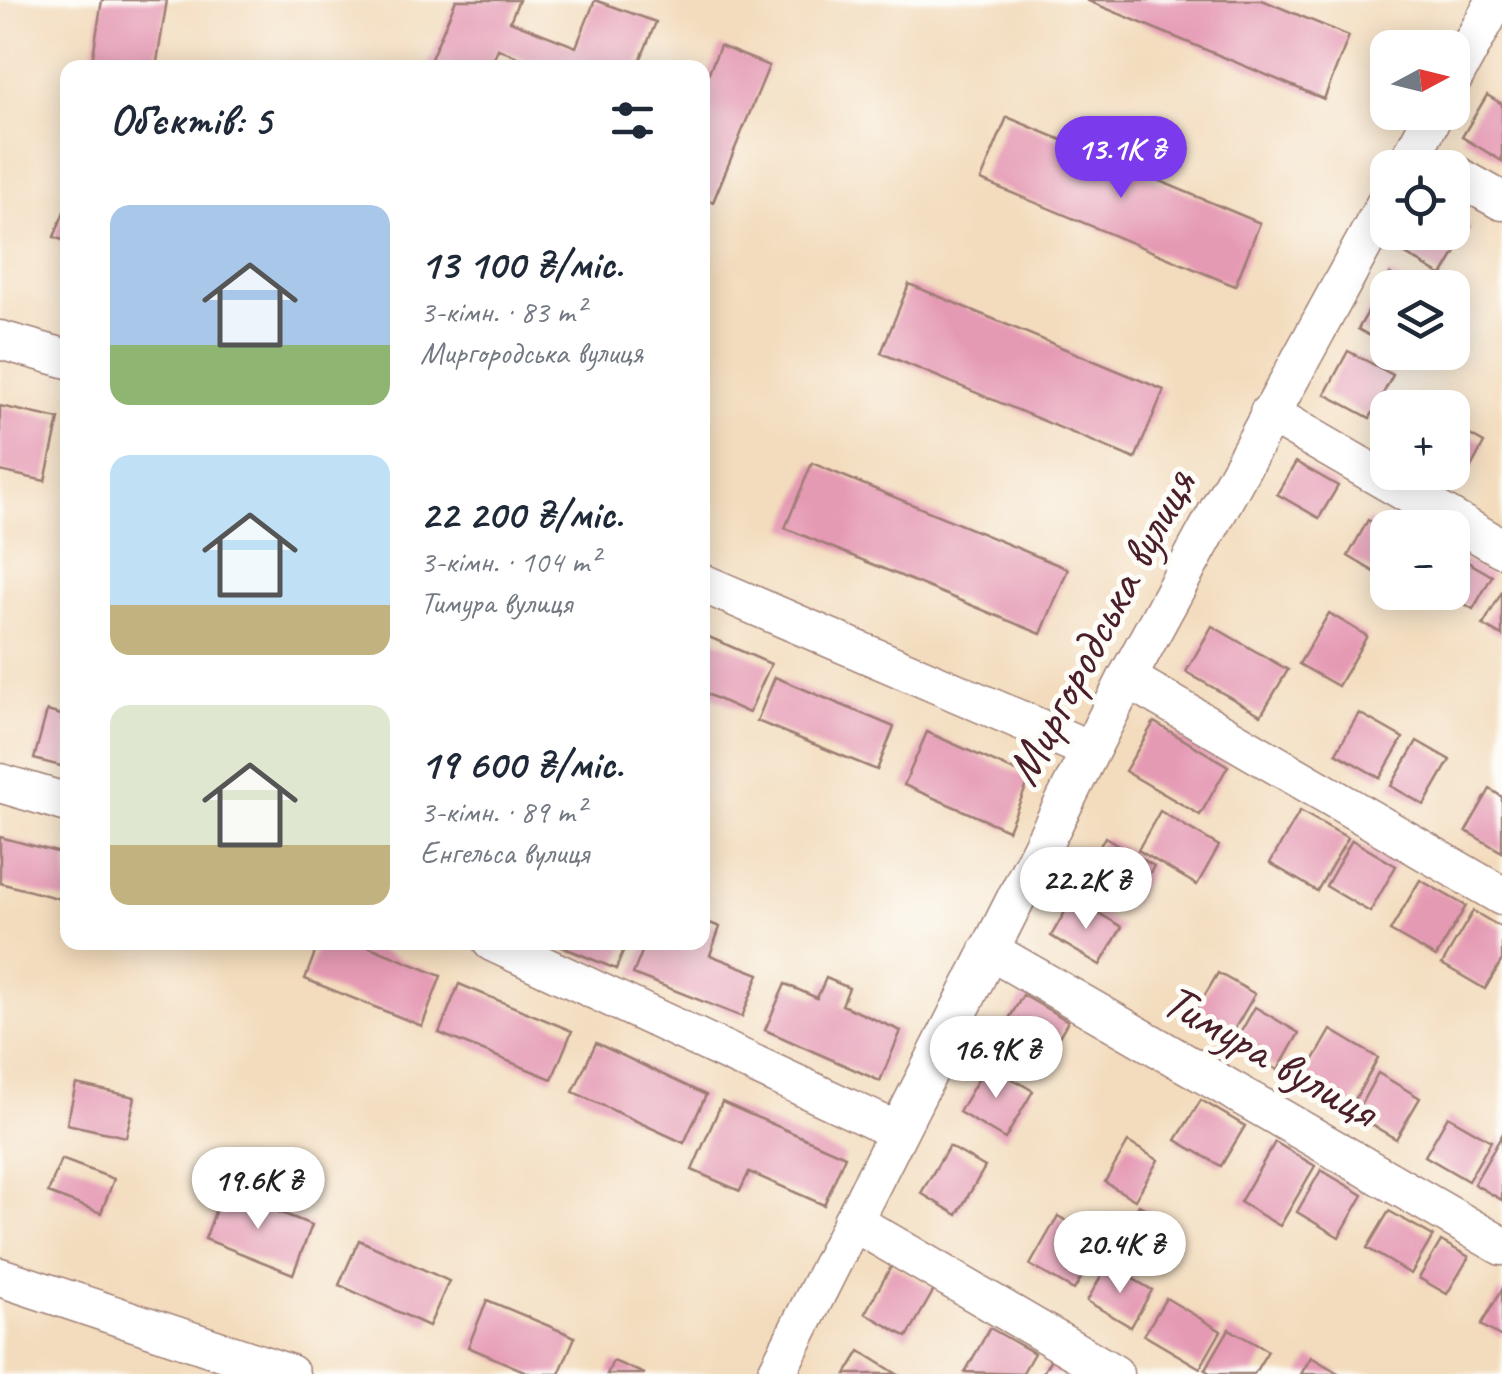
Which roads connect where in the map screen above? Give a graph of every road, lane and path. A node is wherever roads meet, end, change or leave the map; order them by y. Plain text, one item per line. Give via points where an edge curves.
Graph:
1 (1496, 0) edge
2 (1470, 47) edge
3 (1470, 183) edge
4 (1502, 202) edge
5 (1370, 231) edge
6 (0, 340) edge
7 (60, 357) edge
8 (1269, 413) junction
9 (1502, 548) edge
10 (710, 586) edge
11 (1127, 678) junction
12 (1090, 750) junction
13 (0, 783) edge
14 (60, 802) edge
15 (1502, 896) edge
16 (509, 950) edge
17 (989, 950) junction
18 (897, 1132) junction
19 (852, 1221) junction
20 (1502, 1246) edge
21 (0, 1277) edge
22 (290, 1374) edge
23 (776, 1374) edge
24 (1114, 1374) edge

1 - 2 street
3 - 4 street
5 - 8 street, Миргородська вулиця
6 - 7 street
8 - 9 street
8 - 11 street, Миргородська вулиця
10 - 12 street
11 - 12 street, Миргородська вулиця
11 - 15 street
12 - 17 street, Миргородська вулиця
13 - 14 street
16 - 18 street
17 - 18 street, Миргородська вулиця
17 - 20 street, Тимура вулиця
18 - 19 street, Миргородська вулиця
19 - 23 street, Миргородська вулиця
19 - 24 street
21 - 22 street

